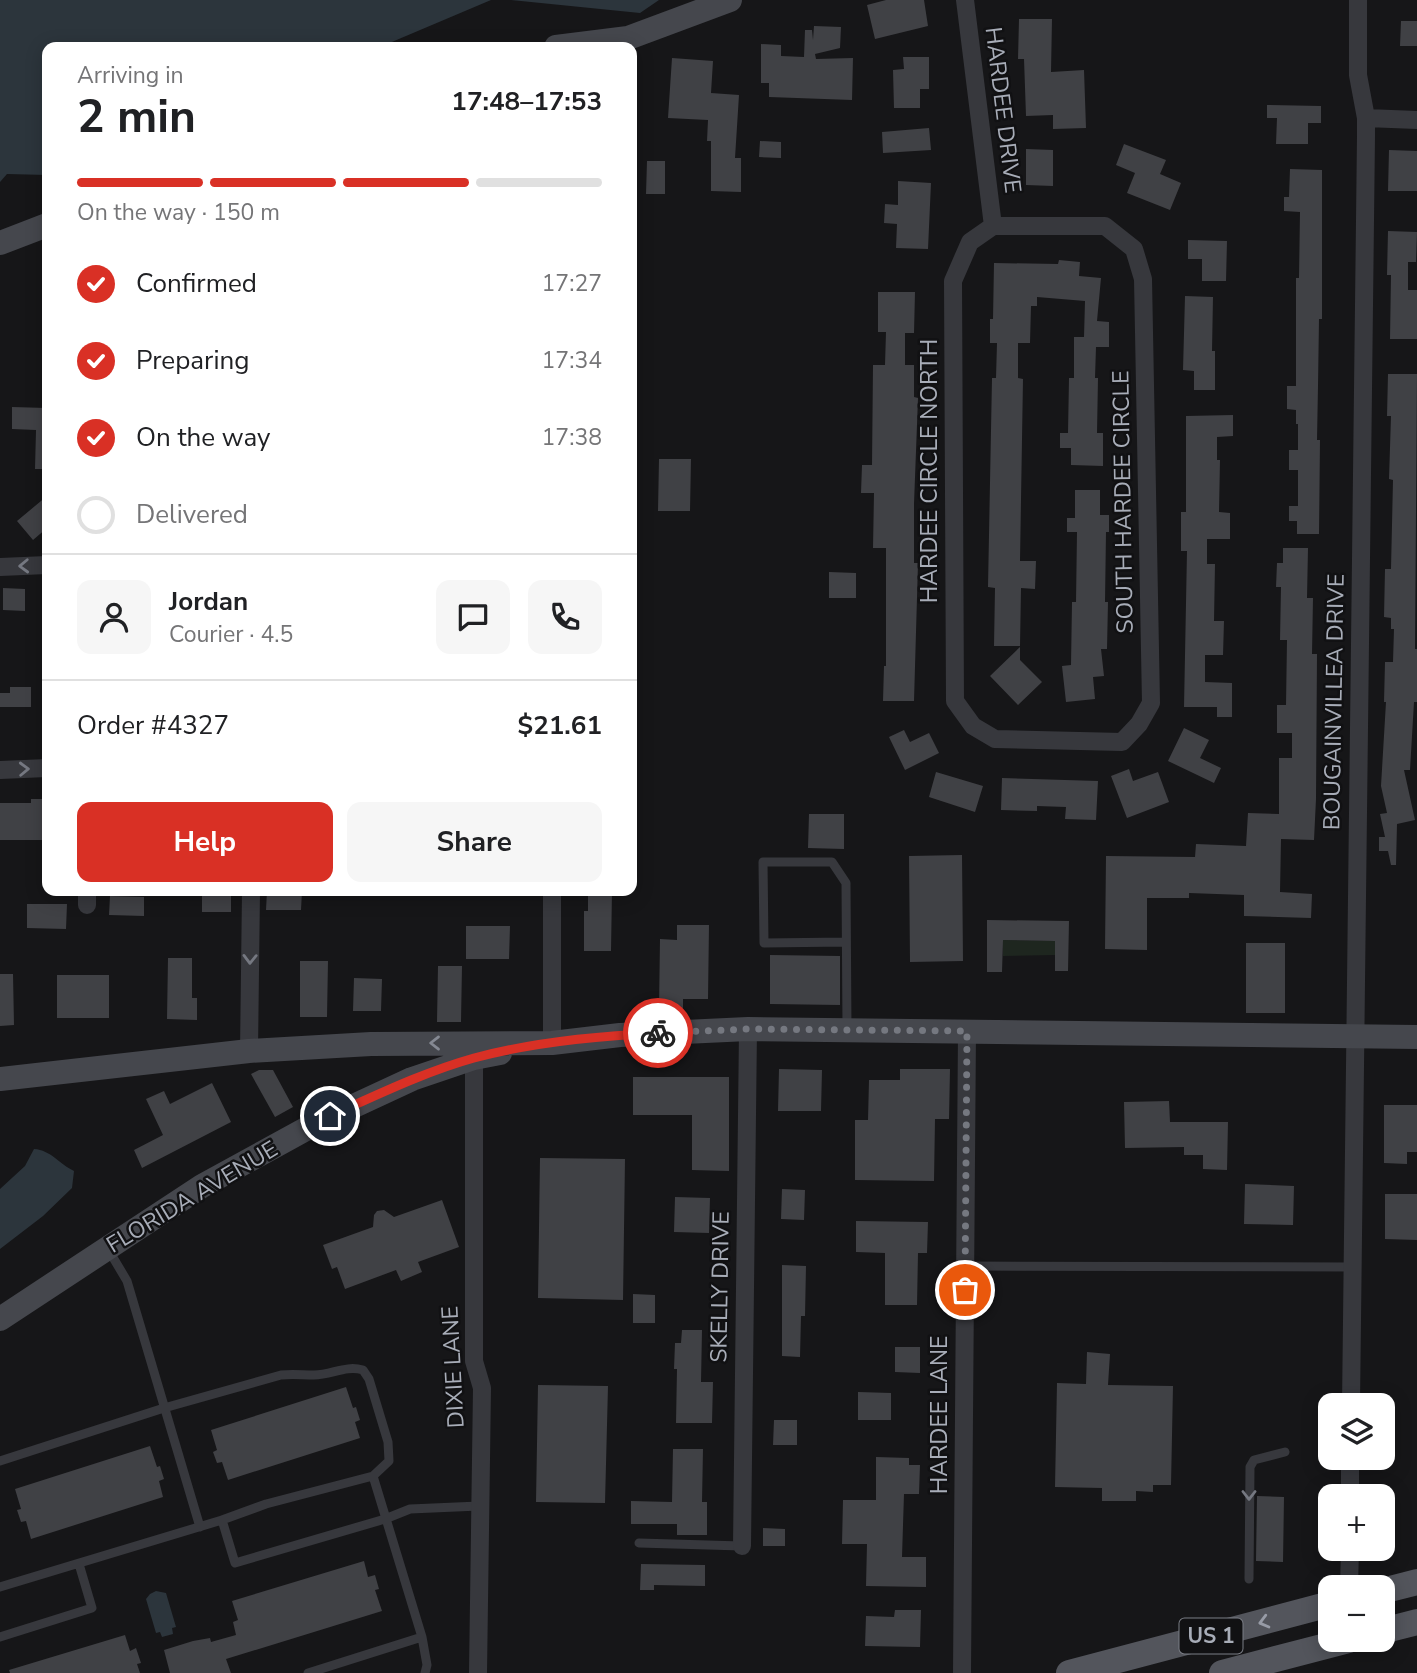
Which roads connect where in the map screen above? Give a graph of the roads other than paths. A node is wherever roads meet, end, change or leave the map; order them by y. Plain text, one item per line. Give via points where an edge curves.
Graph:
1 (730, 0) edge
2 (965, 0) edge
3 (1358, 0) edge
4 (596, 42) edge
5 (1366, 118) junction
6 (1417, 120) edge
7 (993, 226) junction
8 (42, 227) edge
9 (0, 243) edge
10 (42, 565) edge
11 (0, 567) edge
12 (973, 726) joint
13 (42, 768) edge
14 (0, 770) edge
15 (251, 896) edge
16 (552, 896) edge
17 (846, 942) junction
18 (748, 1029) junction
19 (848, 1030) junction
20 (967, 1031) junction
21 (1354, 1036) junction
22 (1417, 1037) edge
23 (552, 1043) junction
24 (371, 1044) junction
25 (249, 1051) junction
26 (474, 1058) junction
27 (0, 1079) edge
28 (412, 1079) junction
29 (107, 1248) junction
30 (965, 1266) junction
31 (1352, 1267) junction
32 (0, 1319) edge
33 (1351, 1393) edge
34 (164, 1408) junction
35 (1285, 1452) dead end
36 (0, 1461) edge
37 (373, 1476) junction
38 (479, 1506) junction
39 (385, 1519) junction
40 (222, 1520) junction
41 (200, 1527) junction
42 (639, 1543) dead end
43 (742, 1546) joint
44 (79, 1564) junction
45 (1249, 1579) dead end
46 (1417, 1581) edge
47 (0, 1587) edge
48 (1395, 1587) edge
49 (1318, 1607) edge
50 (1417, 1622) edge
51 (1395, 1628) edge
52 (0, 1637) edge
53 (422, 1637) junction
54 (1318, 1648) edge
55 (308, 1673) edge
56 (425, 1673) edge
57 (478, 1673) edge
58 (962, 1673) edge
59 (1069, 1673) edge
60 (1222, 1673) edge

1 - 4 street via 628,38
2 - 7 street, HARDEE DRIVE
3 - 5 street, BOUGAINVILLEA DRIVE via 1358,75
5 - 6 street
5 - 21 street, BOUGAINVILLEA DRIVE
7 - 12 street, HARDEE CIRCLE NORTH via 970,242 953,281 955,701
7 - 12 street, SOUTH HARDEE CIRCLE via 1105,226 1134,249 1143,279 1151,704 1122,742 995,739
8 - 9 street
10 -> 11 street
14 -> 13 street
15 -> 25 street
16 - 23 street
17 - 17 lane via 846,883 832,862 764,862 764,943
17 - 19 lane
18 - 19 street
18 - 23 street
18 - 43 street, SKELLY DRIVE
19 - 20 street
20 - 21 street
20 - 30 street, HARDEE LANE
21 - 22 street
21 - 31 street, BOUGAINVILLEA DRIVE
23 -> 24 street
23 - 26 street, FLORIDA AVENUE
24 - 25 street
24 - 28 street via 393,1052
25 - 27 street
26 - 28 street, FLORIDA AVENUE
26 - 38 street, DIXIE LANE via 474,1361 482,1388
28 - 29 street, FLORIDA AVENUE via 324,1119 213,1180
29 - 32 street, FLORIDA AVENUE
29 - 34 lane via 127,1281
30 - 31 lane
30 - 58 street, HARDEE LANE
31 - 33 street, BOUGAINVILLEA DRIVE
34 - 36 lane
34 - 37 lane via 281,1375 314,1375 352,1367 363,1370 388,1442 389,1461
34 - 41 lane
35 -> 45 lane via 1254,1460 1250,1467
37 - 39 lane
37 - 40 lane
38 - 39 lane via 411,1509
38 - 57 street, DIXIE LANE
39 - 40 lane via 235,1563
39 - 53 lane
40 - 41 lane
41 - 44 lane
42 - 43 lane
44 - 47 lane
44 - 52 lane via 92,1608
46 - 48 main road
49 -> 59 main road, US 1
50 - 51 main road
53 - 55 lane
53 - 56 lane
54 - 60 main road, US 1

